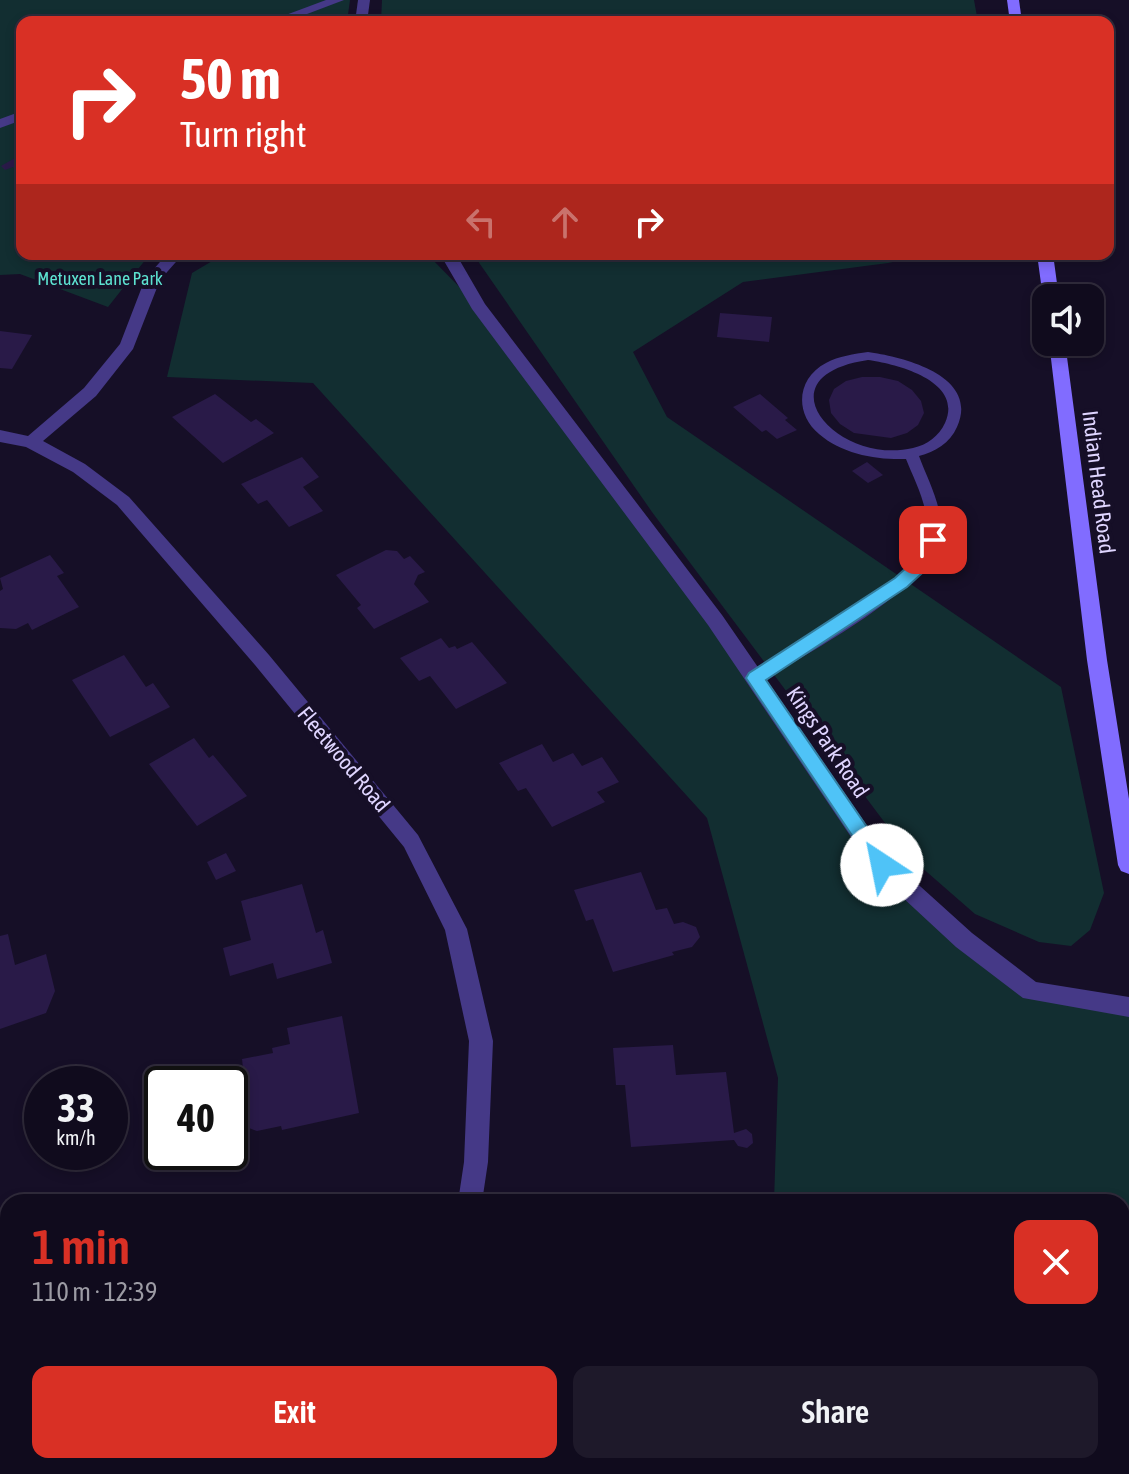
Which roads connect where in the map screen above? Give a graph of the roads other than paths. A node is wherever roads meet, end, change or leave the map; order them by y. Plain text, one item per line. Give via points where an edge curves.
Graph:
1 (338, 0) edge
2 (291, 16) edge
3 (170, 260) edge
4 (451, 260) edge
5 (1046, 260) edge
6 (1049, 284) edge
7 (1059, 356) edge
8 (0, 436) edge
9 (31, 442) junction
10 (911, 453) junction
11 (755, 678) junction
12 (1129, 865) edge
13 (1129, 1007) edge
14 (471, 1194) edge

1 - 2 street
3 - 9 street via 153,279 127,345 90,392
4 - 11 street, Kings Park Road via 478,306
5 - 6 main road
7 - 12 main road, Indian Head Road
8 - 9 street, Fleetwood Road
9 - 14 street, Fleetwood Road via 79,468 123,501 411,841 456,929 481,1041
10 - 10 lane via 939,440 954,420 947,388 933,375 903,361 868,356 836,364 813,380 806,395 808,412 819,428 860,451
10 - 11 lane via 930,511 933,540 925,561 901,583
11 - 13 street, Kings Park Road via 882,865 964,940 1031,991

